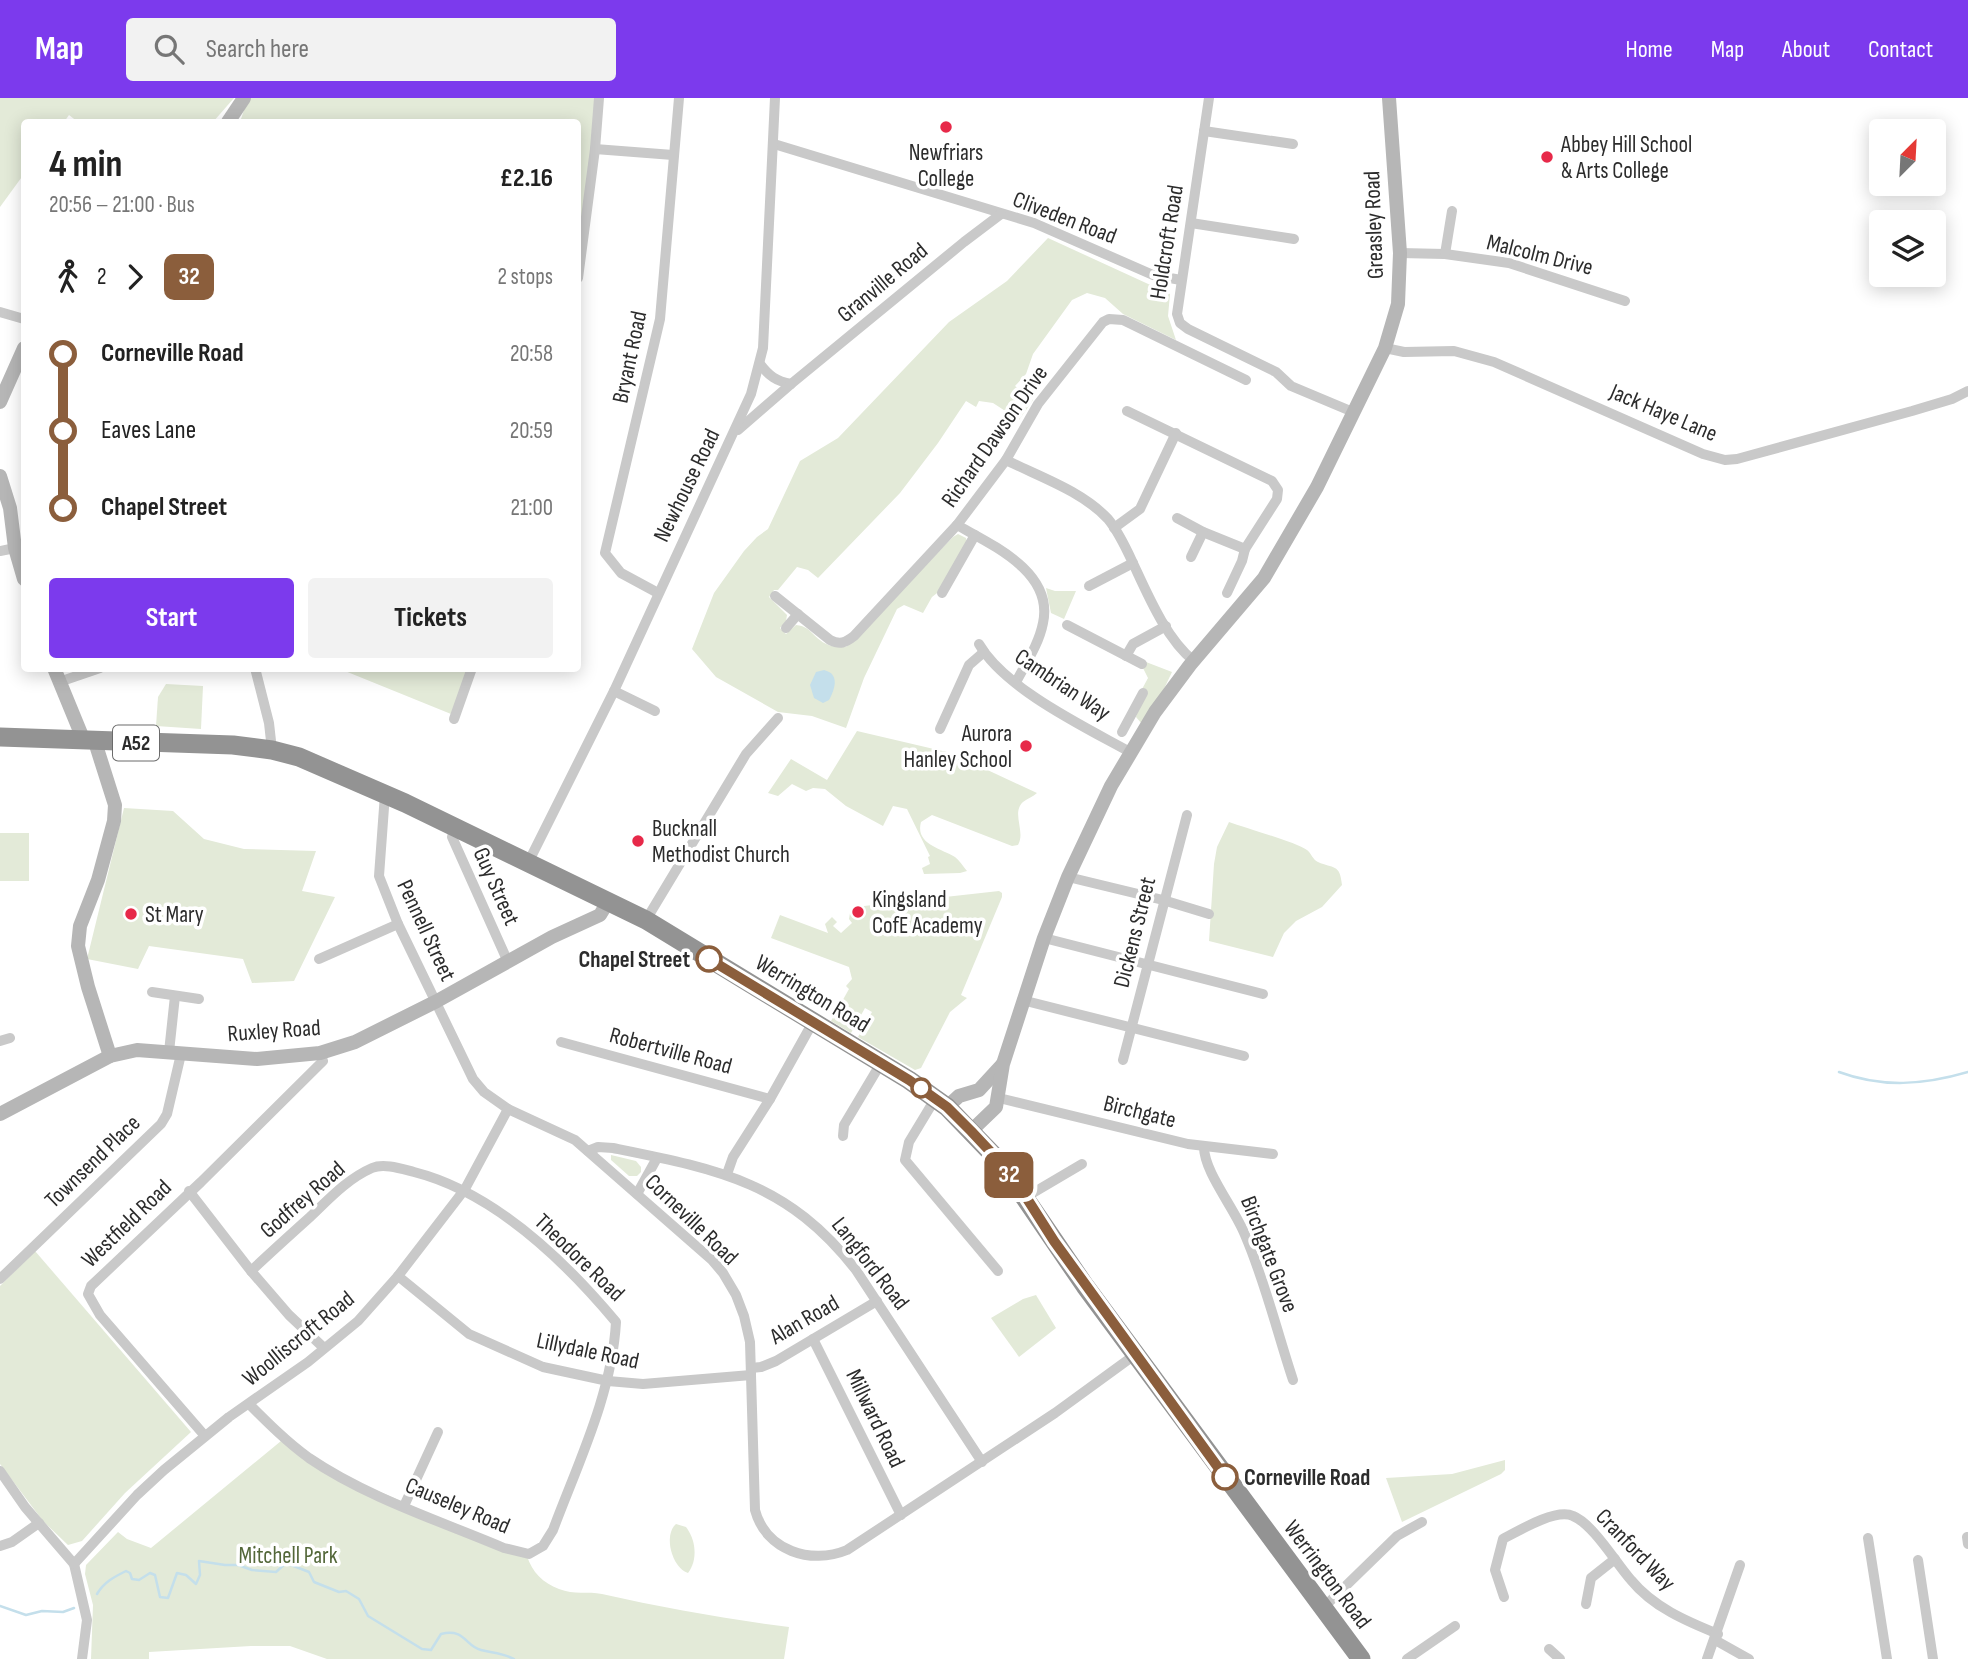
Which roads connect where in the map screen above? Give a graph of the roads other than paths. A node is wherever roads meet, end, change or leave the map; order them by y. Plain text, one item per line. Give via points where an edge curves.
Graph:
1 (244, 98) edge
2 (598, 98) edge
3 (679, 98) edge
4 (775, 98) edge
5 (1209, 98) edge
6 (1389, 98) edge
7 (230, 119) edge
8 (1204, 131) junction
9 (774, 144) junction
10 (1293, 144) dead end
11 (595, 149) junction
12 (673, 155) junction
13 (1452, 211) dead end
14 (1001, 214) junction
15 (1191, 223) junction
16 (1294, 239) dead end
17 (1400, 253) junction
18 (1446, 254) junction
19 (581, 255) edge
20 (1181, 280) junction
21 (1625, 301) dead end
22 (0, 312) edge
23 (21, 318) edge
24 (1385, 348) junction
25 (21, 355) edge
26 (760, 365) junction
27 (1245, 380) dead end
28 (791, 384) junction
29 (1968, 391) edge
30 (0, 402) edge
31 (1127, 411) dead end
32 (1353, 412) junction
33 (735, 433) junction
34 (1176, 433) junction
35 (1006, 460) junction
36 (0, 476) edge
37 (1177, 518) dead end
38 (957, 525) junction
39 (1114, 528) junction
40 (1203, 532) junction
41 (975, 535) junction
42 (15, 548) junction
43 (1245, 549) junction
44 (0, 551) edge
45 (1191, 557) dead end
46 (1133, 564) junction
47 (21, 569) edge
48 (1089, 586) dead end
49 (658, 593) junction
50 (942, 593) dead end
51 (1227, 593) dead end
52 (775, 596) dead end
53 (797, 614) junction
54 (1067, 625) dead end
55 (1166, 626) junction
56 (786, 628) dead end
57 (1080, 632) junction
58 (1074, 643) dead end
59 (1126, 656) junction
60 (1192, 663) junction
61 (1142, 664) dead end
62 (75, 672) edge
63 (256, 672) edge
64 (471, 672) edge
65 (56, 675) edge
66 (1016, 682) junction
67 (614, 691) junction
68 (1143, 693) dead end
69 (655, 711) dead end
70 (778, 718) dead end
71 (454, 719) dead end
72 (1128, 721) junction
73 (940, 729) dead end
74 (1143, 731) junction
75 (1122, 732) dead end
76 (0, 737) edge
77 (90, 742) junction
78 (272, 750) junction
79 (1130, 752) junction
80 (385, 793) junction
81 (1187, 815) dead end
82 (455, 826) junction
83 (529, 862) junction
84 (1068, 877) junction
85 (609, 900) junction
86 (1163, 900) junction
87 (1209, 914) dead end
88 (646, 920) junction
89 (398, 925) junction
90 (1044, 937) junction
91 (319, 959) dead end
92 (508, 962) junction
93 (1148, 964) junction
94 (152, 992) dead end
95 (1263, 994) dead end
96 (175, 996) junction
97 (200, 999) dead end
98 (1022, 1000) junction
99 (437, 1001) junction
100 (813, 1022) junction
101 (1132, 1029) junction
102 (561, 1042) dead end
103 (175, 1053) junction
104 (320, 1053) junction
105 (110, 1056) junction
106 (1244, 1056) dead end
107 (1123, 1060) dead end
108 (881, 1062) junction
109 (1003, 1063) junction
110 (999, 1098) junction
111 (770, 1099) junction
112 (941, 1103) junction
113 (508, 1109) junction
114 (0, 1114) edge
115 (971, 1131) junction
116 (843, 1136) dead end
117 (1204, 1147) junction
118 (588, 1151) junction
119 (1273, 1154) dead end
120 (657, 1158) junction
121 (1082, 1164) dead end
122 (727, 1174) junction
123 (465, 1189) junction
124 (189, 1191) junction
125 (637, 1194) junction
126 (1026, 1197) junction
127 (251, 1271) junction
128 (998, 1271) dead end
129 (398, 1276) junction
130 (0, 1279) edge
131 (877, 1301) junction
132 (813, 1339) junction
133 (324, 1348) junction
134 (1136, 1354) junction
135 (751, 1371) junction
136 (1293, 1380) dead end
137 (608, 1381) junction
138 (249, 1404) junction
139 (438, 1433) dead end
140 (205, 1436) junction
141 (982, 1462) junction
142 (0, 1471) edge
143 (404, 1506) junction
144 (901, 1515) junction
145 (1422, 1522) dead end
146 (39, 1523) junction
147 (1868, 1538) dead end
148 (0, 1546) edge
149 (1615, 1559) junction
150 (1918, 1560) dead end
151 (74, 1564) junction
152 (1740, 1565) dead end
153 (1575, 1593) dead end
154 (1504, 1597) dead end
155 (1323, 1608) junction
156 (1455, 1626) dead end
157 (1716, 1637) junction
158 (1549, 1649) dead end
159 (82, 1659) edge
160 (1361, 1659) edge
161 (1407, 1659) edge
162 (1560, 1659) edge
163 (1707, 1659) edge
164 (1749, 1659) edge
165 (1887, 1659) edge
166 (1933, 1659) edge

1 - 7 street
2 - 11 street
3 - 12 street, Bryant Road
4 - 9 street, Newhouse Road
5 - 8 street, Holdcroft Road
6 - 17 street, Greasley Road
8 - 10 street
8 - 15 street, Holdcroft Road
9 - 14 street, Cliveden Road
9 - 26 street, Newhouse Road
11 - 12 street
11 - 19 street
12 - 49 street, Bryant Road via 660,319 605,553 621,573
13 - 18 street
14 - 20 street, Cliveden Road via 1034,223 1153,275
14 - 28 street, Granville Road
15 - 16 street
15 - 20 street, Holdcroft Road
17 - 18 street, Malcolm Drive
17 - 24 street, Greasley Road via 1398,304
18 - 21 street, Malcolm Drive via 1509,263
20 - 32 street, Holdcroft Road via 1180,323 1276,372 1291,386
22 - 23 street
24 - 29 street, Jack Haye Lane via 1454,351 1494,362 1725,460 1912,411
24 - 32 street, Greasley Road
25 - 30 street
26 - 28 street via 768,376
26 - 33 street, Newhouse Road
27 - 35 street, Richard Dawson Drive via 1123,320 1102,321 1038,404
28 - 33 street, Granville Road
31 - 34 street
32 - 60 street, Greasley Road via 1264,578
33 - 49 street, Newhouse Road
34 - 39 street via 1140,509
34 - 43 street via 1272,481 1278,490 1277,499
35 - 38 street, Richard Dawson Drive
35 - 39 street via 1085,500
36 - 42 street
37 - 40 street
38 - 41 street
38 - 53 street, Richard Dawson Drive via 844,643 830,640
39 - 46 street
40 - 43 street
40 - 45 street
41 - 50 street
41 - 66 street via 1022,565 1042,594 1044,622
42 - 44 street
42 - 47 street
43 - 51 street
46 - 48 street
46 - 55 street
49 - 67 street, Newhouse Road
52 - 53 street, Richard Dawson Drive
53 - 56 street
54 - 57 street
55 - 59 street via 1133,644
55 - 60 street
57 - 58 street
57 - 59 street
59 - 61 street
60 - 74 street, Greasley Road
62 - 65 street
63 - 78 street
64 - 71 street
65 - 77 street
66 - 73 street, Cambrian Way via 981,648
66 - 79 street, Cambrian Way
67 - 69 street
67 - 83 street, Newhouse Road
68 - 72 street
70 - 88 street via 746,754
72 - 74 street
72 - 75 street
74 - 79 street, Greasley Road
76 - 77 highway, Werrington Road / A52
77 - 78 highway, Werrington Road / A52
77 - 105 street via 115,805 78,946
78 - 80 highway, Werrington Road / A52
79 - 84 street, Greasley Road
80 - 82 highway, Werrington Road / A52
80 - 89 street, Pennell Street via 379,876
81 - 86 street, Dickens Street
82 - 83 highway, Werrington Road / A52
82 - 92 street, Guy Street via 452,837
83 - 85 highway, Werrington Road / A52
84 - 86 street
84 - 90 street, Greasley Road
85 - 88 highway, Werrington Road / A52
85 - 92 street, Ruxley Road via 600,915
86 - 87 street
86 - 93 street, Dickens Street
88 - 100 highway, Werrington Road / A52
89 - 91 street
89 - 99 street, Pennell Street
90 - 93 street
90 - 98 street, Greasley Road
92 - 99 street, Ruxley Road
93 - 95 street
93 - 101 street, Dickens Street
94 - 96 street
96 - 97 street
96 - 103 street, Townsend Place
98 - 101 street
98 - 109 street, Greasley Road
99 - 104 street, Ruxley Road via 355,1042
99 - 113 street, Corneville Road via 473,1079
100 - 108 highway, Werrington Road / A52
100 - 111 street
101 - 106 street
101 - 107 street, Dickens Street
102 - 111 street, Robertville Road
103 - 104 street, Ruxley Road via 257,1059
103 - 105 street, Ruxley Road via 137,1051
103 - 130 street, Townsend Place via 167,1114 160,1124
104 - 124 street, Westfield Road via 323,1061
105 - 114 street, Ruxley Road
108 - 112 highway, Werrington Road / A52
108 - 116 street via 844,1125
109 - 110 street
109 - 112 street via 979,1090
110 - 115 street via 989,1116
110 - 117 street, Birchgate
111 - 122 street
112 - 115 highway, Werrington Road / A52
112 - 128 street via 909,1142 905,1160
113 - 118 street, Corneville Road via 571,1137
113 - 123 street, Woolliscroft Road
115 - 126 highway, Werrington Road / A52
117 - 119 street, Birchgate
117 - 136 street, Birchgate Grove via 1206,1163 1247,1238
118 - 120 street, Langford Road via 606,1147
118 - 125 street, Corneville Road
120 - 122 street, Langford Road
120 - 125 street
121 - 126 street
122 - 131 street, Langford Road via 782,1199 810,1219 848,1259
123 - 127 street, Godfrey Road via 402,1168 375,1167 347,1182
123 - 129 street, Woolliscroft Road
123 - 137 street, Theodore Road via 525,1231 589,1290 616,1322
124 - 127 street
124 - 140 street, Westfield Road via 88,1294 100,1315
125 - 135 street, Corneville Road via 712,1260 728,1281 744,1316
126 - 134 highway, Werrington Road / A52
127 - 133 street
129 - 133 street, Woolliscroft Road via 358,1321
129 - 137 street, Lillydale Road via 469,1334 544,1367
131 - 132 street, Alan Road
131 - 141 street, Langford Road
132 - 135 street, Alan Road
132 - 144 street, Millward Road
133 - 138 street, Woolliscroft Road
134 - 141 street, Corneville Road
134 - 155 highway, Werrington Road / A52
135 - 137 street, Lillydale Road via 643,1384
135 - 144 street, Corneville Road via 755,1510 774,1541 794,1553 828,1556 847,1550
137 - 143 street, Causeley Road via 543,1546 529,1554 519,1553
138 - 140 street, Woolliscroft Road
138 - 143 street, Causeley Road via 311,1459
139 - 143 street
140 - 151 street, Woolliscroft Road via 137,1495
141 - 144 street, Corneville Road
142 - 146 street
145 - 155 street via 1397,1536
146 - 148 street
146 - 151 street
147 - 165 street
149 - 153 street via 1591,1578 1587,1599
149 - 154 street, Cranford Way via 1572,1515 1558,1515 1503,1539 1494,1570
149 - 157 street, Cranford Way via 1632,1582 1662,1607
150 - 166 street
151 - 159 street via 87,1620
152 - 157 street via 1730,1579
155 - 160 highway, Werrington Road / A52
156 - 161 street
157 - 163 street
157 - 164 street, Cranford Way
158 - 162 street

